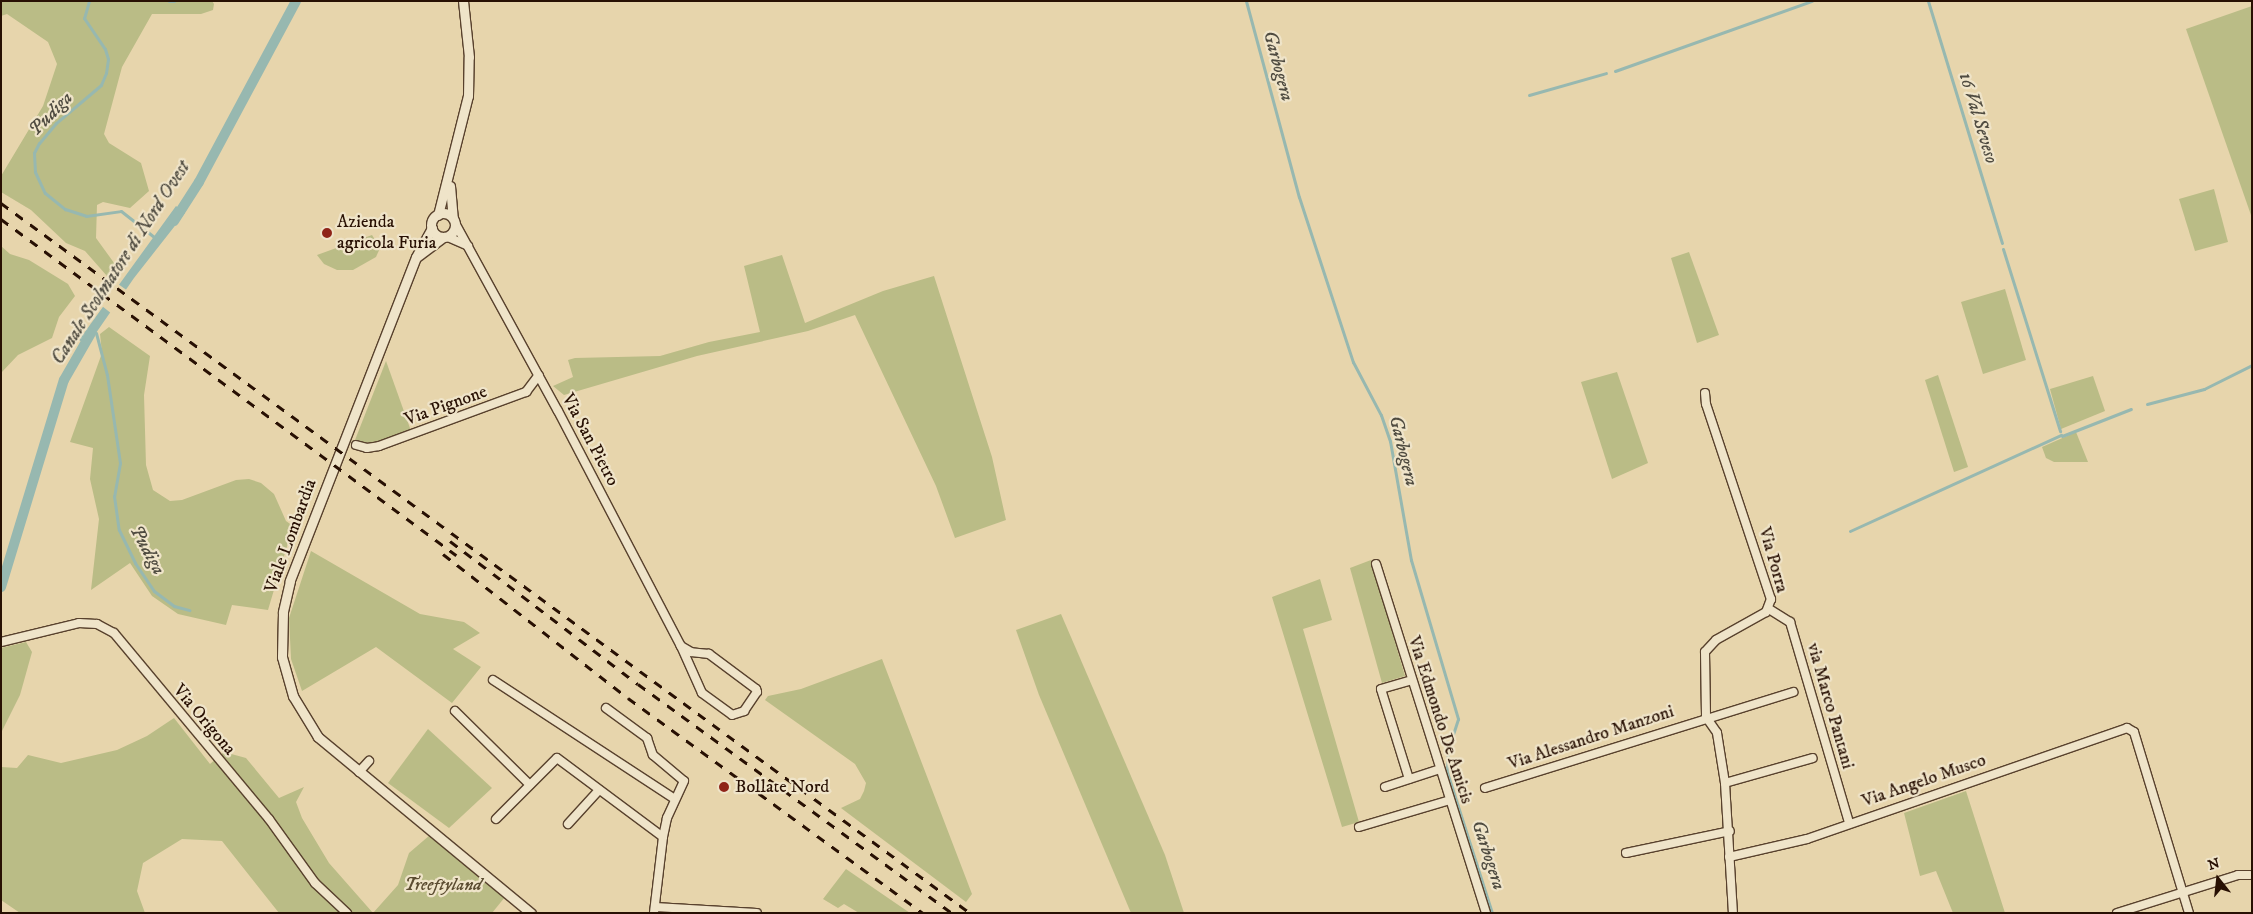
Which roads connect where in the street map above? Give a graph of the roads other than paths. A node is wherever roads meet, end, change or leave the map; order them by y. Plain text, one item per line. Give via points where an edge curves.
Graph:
1 (462, 1) edge
2 (450, 175) junction
3 (438, 215) junction
4 (454, 220) junction
5 (432, 228) junction
6 (445, 237) junction
7 (471, 249) junction
8 (416, 257) junction
9 (539, 375) junction
10 (1705, 393) dead end
11 (356, 445) dead end
12 (1376, 564) dead end
13 (1769, 609) junction
14 (1, 642) edge
15 (681, 646) junction
16 (493, 680) dead end
17 (1412, 680) junction
18 (1793, 692) dead end
19 (606, 708) dead end
20 (455, 711) dead end
21 (1706, 718) junction
22 (1813, 758) dead end
23 (368, 761) dead end
24 (1440, 769) junction
25 (360, 772) junction
26 (1409, 779) junction
27 (1725, 783) junction
28 (530, 784) junction
29 (1385, 787) dead end
30 (1484, 788) dead end
31 (599, 790) junction
32 (675, 799) junction
33 (1450, 800) junction
34 (496, 819) dead end
35 (1849, 823) junction
36 (568, 824) dead end
37 (1359, 827) dead end
38 (1730, 831) junction
39 (663, 838) junction
40 (1626, 853) dead end
41 (1728, 857) junction
42 (2250, 875) dead end
43 (2183, 892) junction
44 (655, 910) edge
45 (347, 913) edge
46 (531, 913) edge
47 (758, 913) edge
48 (1486, 913) edge
49 (1733, 913) edge
50 (2117, 913) edge
51 (2189, 913) edge

1 - 2 street via 469,57 468,96
2 - 3 street
2 - 4 street
3 - 4 street via 446,214
3 - 5 street
4 - 6 street via 454,231
4 - 7 street, Via San Pietro
5 - 6 street
5 - 8 street, Viale Lombardia
6 - 7 street
6 - 8 street
7 - 9 street, Via San Pietro
8 - 25 street, Viale Lombardia via 304,544 283,612 282,657 299,710 318,737
9 - 11 street, Via Pignone via 526,392 379,446 366,448
9 - 15 street, Via San Pietro
10 - 13 street, Via Porra via 1770,593
12 - 17 street, Via Edmondo De Amicis
13 - 21 street, Via Porra via 1707,647
13 - 35 street, via Marco Pantani via 1790,622
14 - 45 street, Via Origona via 80,623 97,624 114,633 269,819 315,883
15 - 15 street, Via San Pietro via 702,693 732,715 744,711 756,689 709,654 691,652
16 - 32 street
17 - 24 street, Via Edmondo De Amicis
17 - 26 street via 1381,689
18 - 21 street, Via Alessandro Manzoni
19 - 32 street via 647,738 653,755 682,778
20 - 28 street
21 - 27 street via 1717,733
21 - 30 street, Via Alessandro Manzoni
22 - 27 street
23 - 25 street
24 - 26 street
24 - 33 street, Via Edmondo De Amicis
25 - 46 street, Viale Lombardia
26 - 29 street
27 - 38 street
28 - 31 street via 557,758
28 - 34 street
31 - 36 street
31 - 39 street
32 - 39 street
33 - 37 street
33 - 48 street, Via Edmondo De Amicis
35 - 41 street, Via Angelo Musco via 1807,839
35 - 43 street, Via Angelo Musco via 2127,728 2134,732
38 - 40 street
38 - 41 street
39 - 44 street
41 - 49 street
42 - 43 street via 2238,875
43 - 50 street
43 - 51 street
44 - 47 street

